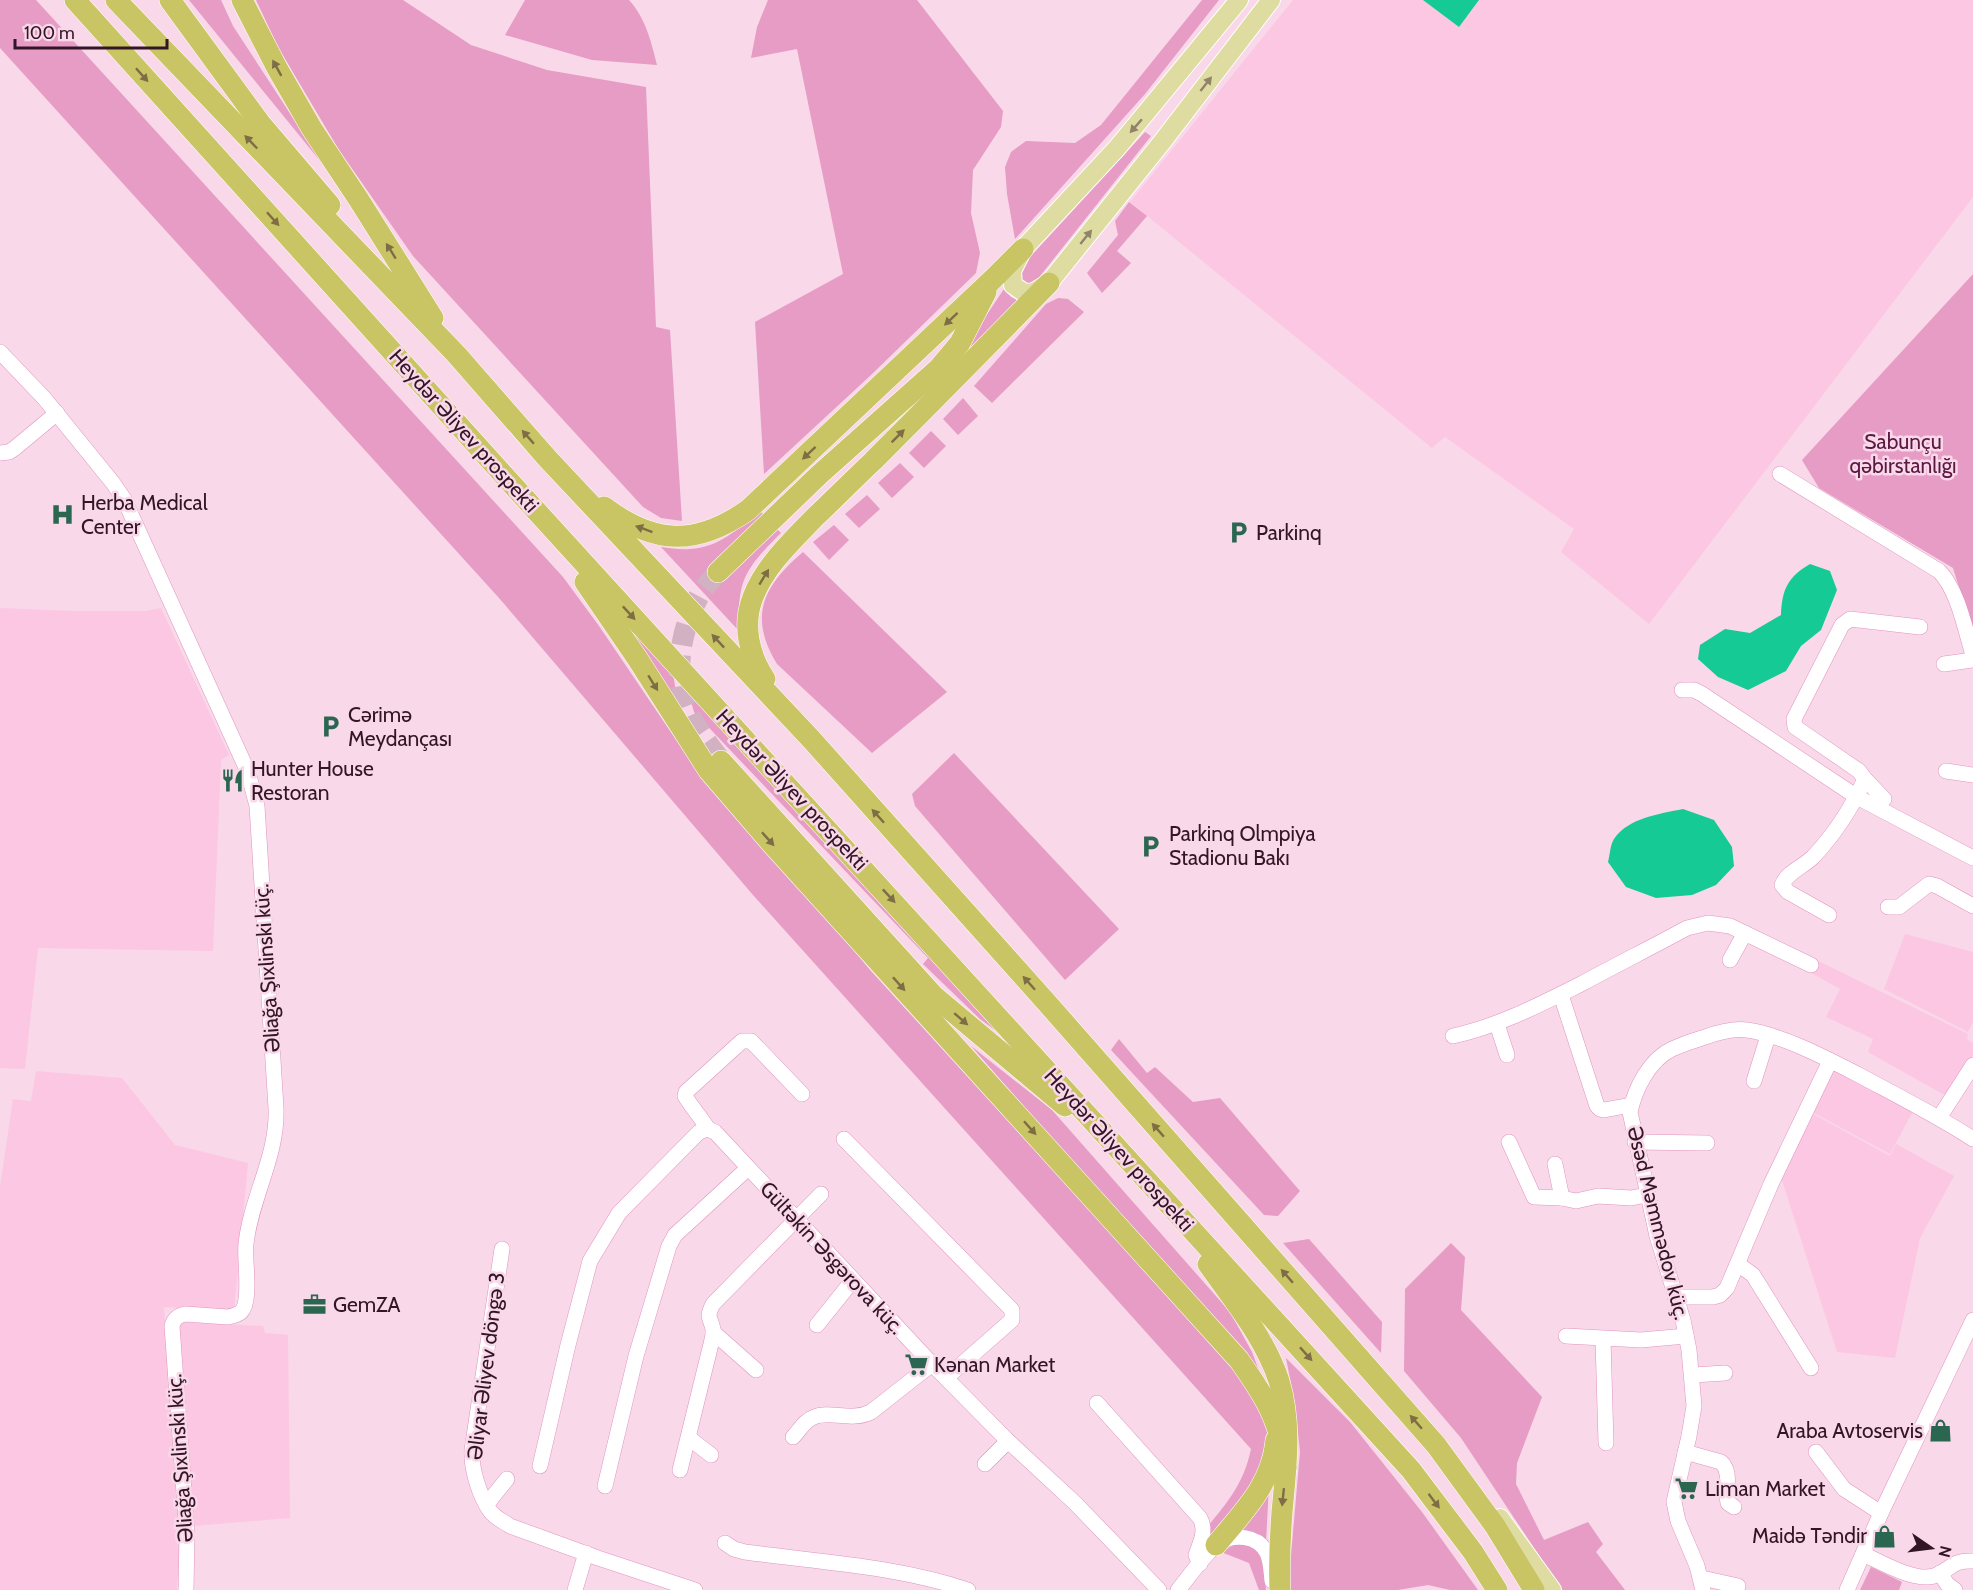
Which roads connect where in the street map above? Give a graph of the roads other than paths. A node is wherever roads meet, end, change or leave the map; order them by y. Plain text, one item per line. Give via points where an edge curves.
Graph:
1 (75, 0) edge
2 (116, 0) edge
3 (155, 0) edge
4 (170, 0) edge
5 (242, 0) edge
6 (1239, 0) edge
7 (1271, 0) edge
8 (260, 123) junction
9 (1023, 249) junction
10 (992, 280) junction
11 (1049, 283) junction
12 (0, 352) edge
13 (456, 354) junction
14 (57, 413) junction
15 (0, 453) edge
16 (547, 458) junction
17 (1780, 474) dead end
18 (509, 482) junction
19 (718, 572) tunnel mouth
20 (1920, 627) dead end
21 (1973, 655) edge
22 (1973, 660) edge
23 (1944, 664) dead end
24 (1682, 690) dead end
25 (811, 739) junction
26 (721, 761) tunnel mouth
27 (1946, 771) dead end
28 (1973, 775) edge
29 (1865, 779) junction
30 (1857, 797) junction
31 (1884, 799) dead end
32 (1973, 858) edge
33 (1973, 906) edge
34 (1888, 907) dead end
35 (1829, 915) dead end
36 (1744, 933) junction
37 (1730, 960) dead end
38 (1811, 965) dead end
39 (1561, 995) junction
40 (1497, 1024) junction
41 (1453, 1036) dead end
42 (1768, 1036) junction
43 (1507, 1055) dead end
44 (1830, 1060) junction
45 (1973, 1065) edge
46 (1754, 1080) dead end
47 (802, 1094) dead end
48 (1631, 1105) junction
49 (1939, 1118) junction
50 (708, 1129) junction
51 (844, 1139) dead end
52 (1973, 1139) edge
53 (1509, 1142) dead end
54 (1635, 1142) junction
55 (1707, 1143) dead end
56 (1555, 1164) dead end
57 (747, 1169) junction
58 (1150, 1184) junction
59 (821, 1194) dead end
60 (1647, 1195) junction
61 (1562, 1198) junction
62 (796, 1218) junction
63 (502, 1249) dead end
64 (1738, 1264) junction
65 (853, 1280) junction
66 (1675, 1297) junction
67 (1973, 1320) edge
68 (817, 1324) dead end
69 (713, 1332) junction
70 (1566, 1336) dead end
71 (1686, 1336) junction
72 (1604, 1339) junction
73 (932, 1364) junction
74 (1811, 1368) dead end
75 (756, 1370) dead end
76 (1725, 1372) dead end
77 (1693, 1375) junction
78 (946, 1378) junction
79 (1097, 1403) dead end
80 (1276, 1421) junction
81 (793, 1437) dead end
82 (688, 1438) junction
83 (1008, 1442) junction
84 (1606, 1443) dead end
85 (1436, 1445) junction
86 (1685, 1452) junction
87 (1816, 1452) dead end
88 (711, 1455) dead end
89 (985, 1464) dead end
90 (540, 1467) dead end
91 (1286, 1468) junction
92 (680, 1470) dead end
93 (507, 1479) dead end
94 (605, 1486) dead end
95 (487, 1504) junction
96 (1734, 1507) dead end
97 (1881, 1513) junction
98 (725, 1543) dead end
99 (1216, 1545) junction
100 (586, 1553) junction
101 (1863, 1554) junction
102 (1973, 1561) edge
103 (1200, 1564) junction
104 (1940, 1573) junction
105 (1702, 1584) edge
106 (1738, 1586) dead end
107 (186, 1590) edge
108 (575, 1590) edge
109 (695, 1590) edge
110 (969, 1590) edge
111 (1159, 1590) edge
112 (1178, 1590) edge
113 (1272, 1590) edge
114 (1280, 1590) edge
115 (1497, 1590) edge
116 (1534, 1590) edge
117 (1552, 1590) edge
118 (1847, 1590) edge
119 (1955, 1590) edge

1 -> 18 highway, Heydər Əliyev prospekti
13 -> 2 highway, Heydər Əliyev prospekti
3 - 8 highway
4 - 8 highway
13 -> 5 highway via 312,129
6 -> 9 main road via 1117,148
11 -> 7 main road
8 - 13 highway
9 - 10 highway
9 - 11 main road via 1012,271 1013,285 1028,293
10 -> 16 highway via 748,510 727,524 704,533 670,537 630,524 599,504
10 - 19 highway via 967,331 939,368
25 -> 11 highway via 757,666 748,639 752,598 767,570 792,541
12 - 14 street, Əliağa Şıxlinski küç.
16 -> 13 highway, Heydər Əliyev prospekti
14 - 15 street via 15,448
14 - 107 street, Əliağa Şıxlinski küç. via 124,499 248,772 257,806 276,1130 248,1229 246,1300 242,1311 228,1317 180,1315 172,1326 187,1534
25 -> 16 highway, Heydər Əliyev prospekti
17 - 21 street via 1939,571 1953,593
18 -> 58 highway, Heydər Əliyev prospekti
18 -> 80 highway via 606,610 709,771 1223,1342 1262,1393
20 - 29 street via 1850,619 1842,625 1794,719 1795,727
22 - 23 street
24 - 30 street via 1702,694
85 -> 25 highway, Heydər Əliyev prospekti
26 -> 58 highway via 934,996 1080,1119
27 - 28 street
29 - 30 street
29 - 31 street
30 - 32 street
30 - 35 street via 1825,844 1782,885
33 - 34 street via 1929,884 1899,907
36 - 37 street
36 - 38 street
36 - 39 street via 1720,923 1687,928
39 - 40 street
39 - 48 street via 1597,1106 1604,1110
40 - 41 street
40 - 43 street
42 - 44 street, Əsəd Məmmədov küç.
42 - 46 street
42 - 48 street, Əsəd Məmmədov küç. via 1735,1030 1671,1049 1646,1074
44 - 49 street, Əsəd Məmmədov küç.
44 - 64 street
45 - 49 street
47 - 50 street, Gültəkin Əsgərova küç. via 751,1041 742,1041 686,1092 687,1100
48 - 54 street, Əsəd Məmmədov küç.
49 - 52 street, Əsəd Məmmədov küç.
50 - 57 street, Gültəkin Əsgərova küç.
50 - 90 street via 699,1132 634,1196 615,1218 590,1261
51 - 78 street via 1012,1310 1012,1320
53 - 61 street via 1534,1197
54 - 55 street
54 - 60 street, Əsəd Məmmədov küç.
56 - 61 street
57 - 62 street, Gültəkin Əsgərova küç.
57 - 94 street via 675,1235 669,1246 636,1356
58 - 91 highway via 1265,1348 1285,1406
58 -> 115 highway, Heydər Əliyev prospekti via 1411,1470
59 - 62 street
60 - 61 street via 1598,1196 1576,1201
60 - 66 street, Əsəd Məmmədov küç.
62 - 65 street, Gültəkin Əsgərova küç.
62 - 69 street via 713,1304 708,1320
63 - 95 street, Əliyar Əliyev döngə 3 via 472,1450 473,1471
64 - 66 street via 1720,1295
64 - 74 street via 1752,1275
65 - 68 street
65 - 73 street, Gültəkin Əsgərova küç.
66 - 71 street, Əsəd Məmmədov küç.
67 - 97 street
69 - 75 street
69 - 82 street
70 - 72 street
71 - 72 street
71 - 77 street, Əsəd Məmmədov küç.
72 - 84 street
73 - 78 street, Gültəkin Əsgərova küç.
73 - 81 street via 871,1412 851,1417 815,1416
76 - 77 street
77 - 86 street, Əsəd Məmmədov küç. via 1694,1406
78 - 83 street, Gültəkin Əsgərova küç.
79 - 103 street via 1200,1518 1202,1540 1196,1555
80 - 91 highway
80 - 99 highway via 1275,1451 1267,1479
82 - 88 street
82 - 92 street
83 - 89 street
83 - 111 street, Gültəkin Əsgərova küç. via 1075,1503
85 - 116 highway, Heydər Əliyev prospekti via 1495,1526
85 - 117 main road via 1503,1522
86 - 96 street via 1725,1466 1728,1503
86 - 105 street, Əsəd Məmmədov küç. via 1674,1494 1675,1514
87 - 97 street via 1844,1489
91 -> 114 highway
93 - 95 street
95 - 100 street, Əliyar Əliyev döngə 3 via 498,1519 510,1526
97 - 101 street
98 - 110 street via 745,1552 888,1571
99 - 103 street
99 - 113 street via 1240,1537 1261,1545 1269,1558
100 - 108 street
100 - 109 street, Əliyar Əliyev döngə 3
101 - 104 street via 1911,1575 1927,1577
101 - 118 street
102 - 104 street via 1954,1564
103 - 112 street
104 - 119 street
105 - 106 street

